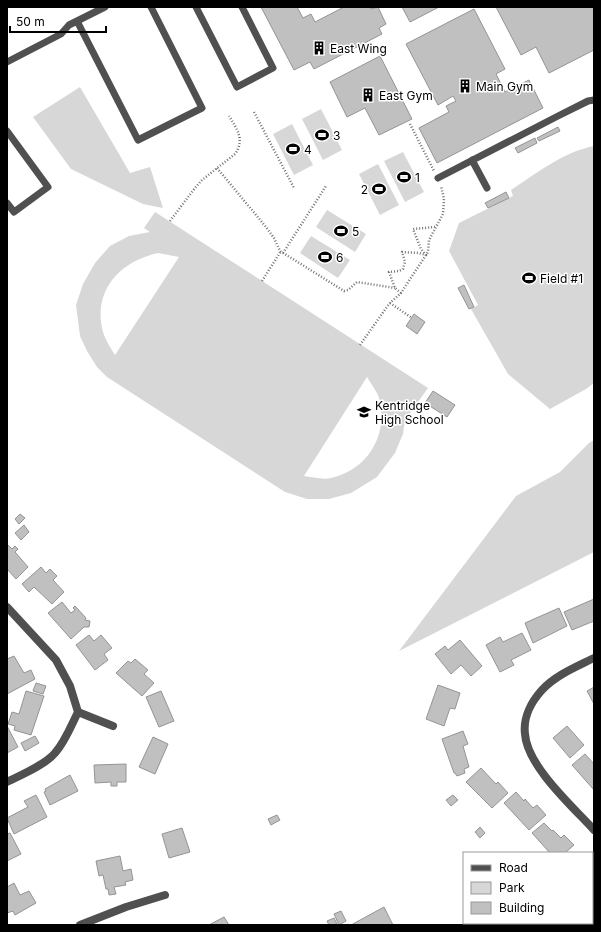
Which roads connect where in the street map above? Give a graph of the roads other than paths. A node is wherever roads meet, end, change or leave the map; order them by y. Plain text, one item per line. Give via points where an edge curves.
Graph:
1 (105, 7) edge
2 (151, 7) edge
3 (196, 7) edge
4 (242, 7) edge
5 (77, 21) junction
6 (7, 62) edge
7 (594, 100) edge
8 (7, 131) edge
9 (472, 160) junction
10 (438, 178) road end
11 (487, 188) dead end
12 (7, 203) edge
13 (7, 607) edge
14 (594, 658) edge
15 (78, 712) junction
16 (113, 726) dead end
17 (7, 782) edge
18 (594, 830) edge
19 (165, 895) dead end
20 (80, 925) edge

1 - 5 lane
2 - 5 lane via 202,108 138,140
3 - 4 lane via 237,87 273,68
5 - 6 lane via 61,34
7 - 9 lane
8 - 12 lane via 48,187 14,212
9 - 10 lane
9 - 11 lane
13 - 15 street via 56,660 70,686
14 - 18 street via 560,675 543,689 530,706 525,734 533,760
15 - 16 street
15 - 17 street via 55,754 36,768
19 - 20 street

